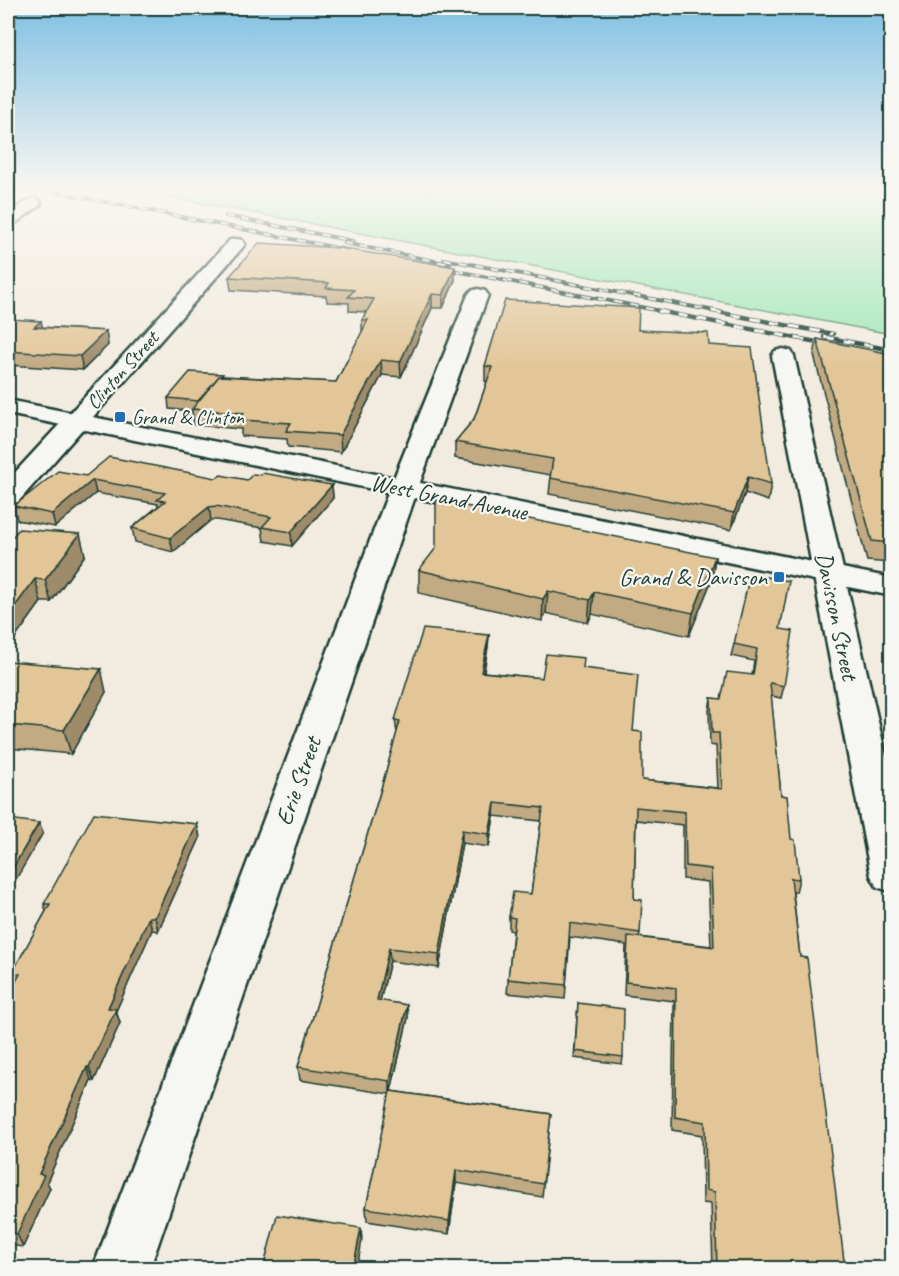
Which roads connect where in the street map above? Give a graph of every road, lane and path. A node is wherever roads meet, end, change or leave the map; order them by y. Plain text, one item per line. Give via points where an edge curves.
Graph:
1 (231, 250) edge
2 (478, 295) dead end
3 (783, 356) dead end
4 (8, 407) edge
5 (76, 421) junction
6 (404, 488) junction
7 (8, 496) edge
8 (829, 574) junction
9 (891, 587) edge
10 (891, 876) edge
11 (121, 1269) edge

1 - 5 street, Clinton Street
2 - 6 street, Erie Street
3 - 8 street, Davisson Street
4 - 5 street, West Grand Avenue
5 - 6 street, West Grand Avenue
5 - 7 street, Clinton Street
6 - 8 street, West Grand Avenue
6 - 11 street, Erie Street
8 - 9 street, West Grand Avenue
8 - 10 street, Davisson Street

